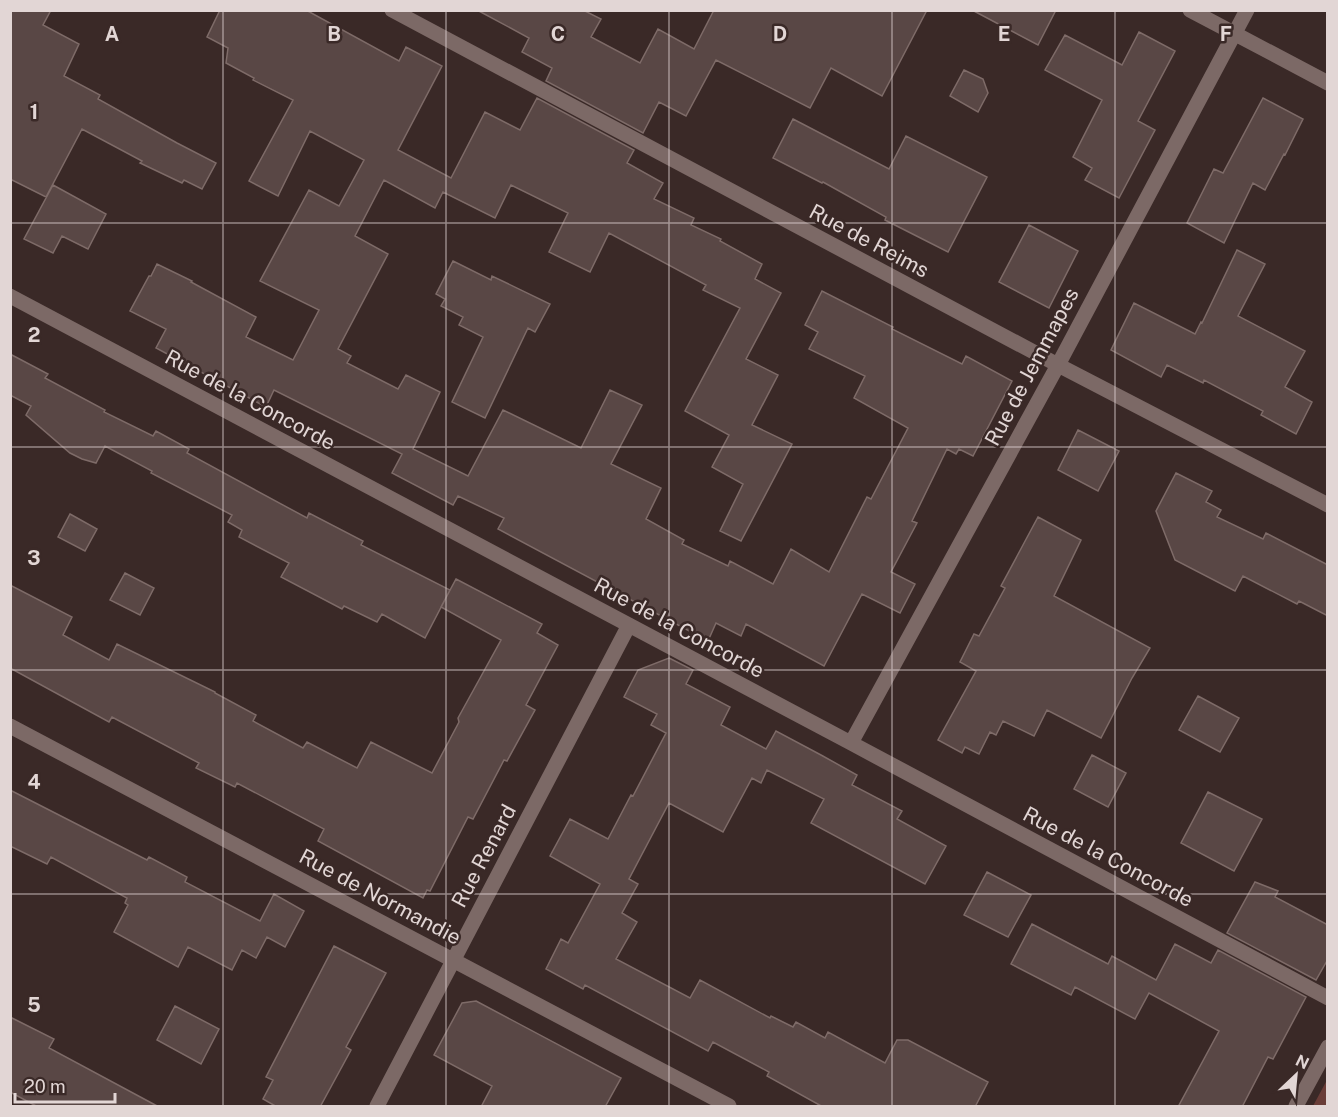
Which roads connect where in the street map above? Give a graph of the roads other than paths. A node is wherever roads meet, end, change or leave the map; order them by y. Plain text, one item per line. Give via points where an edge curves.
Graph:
1 (392, 10) edge
2 (1190, 10) edge
3 (1247, 10) edge
4 (1234, 34) junction
5 (1328, 83) edge
6 (10, 296) edge
7 (1058, 365) junction
8 (1328, 505) edge
9 (629, 625) junction
10 (10, 726) edge
11 (851, 743) junction
12 (453, 960) junction
13 (1328, 998) edge
14 (1328, 1047) edge
15 (377, 1107) edge
16 (729, 1107) edge
17 (1296, 1107) edge

1 - 7 street, Rue de Reims
2 - 4 street
3 - 4 street, Rue de Jemmapes
4 - 5 street
4 - 7 street, Rue de Jemmapes
6 - 9 street, Rue de la Concorde
7 - 8 street, Rue de Reims
7 - 11 street, Rue de Jemmapes
9 - 11 street, Rue de la Concorde
9 - 12 street, Rue Renard
10 - 12 street, Rue de Normandie
11 - 13 street, Rue de la Concorde
12 - 15 street, Rue Renard
12 - 16 street, Rue de Normandie
14 - 17 street

